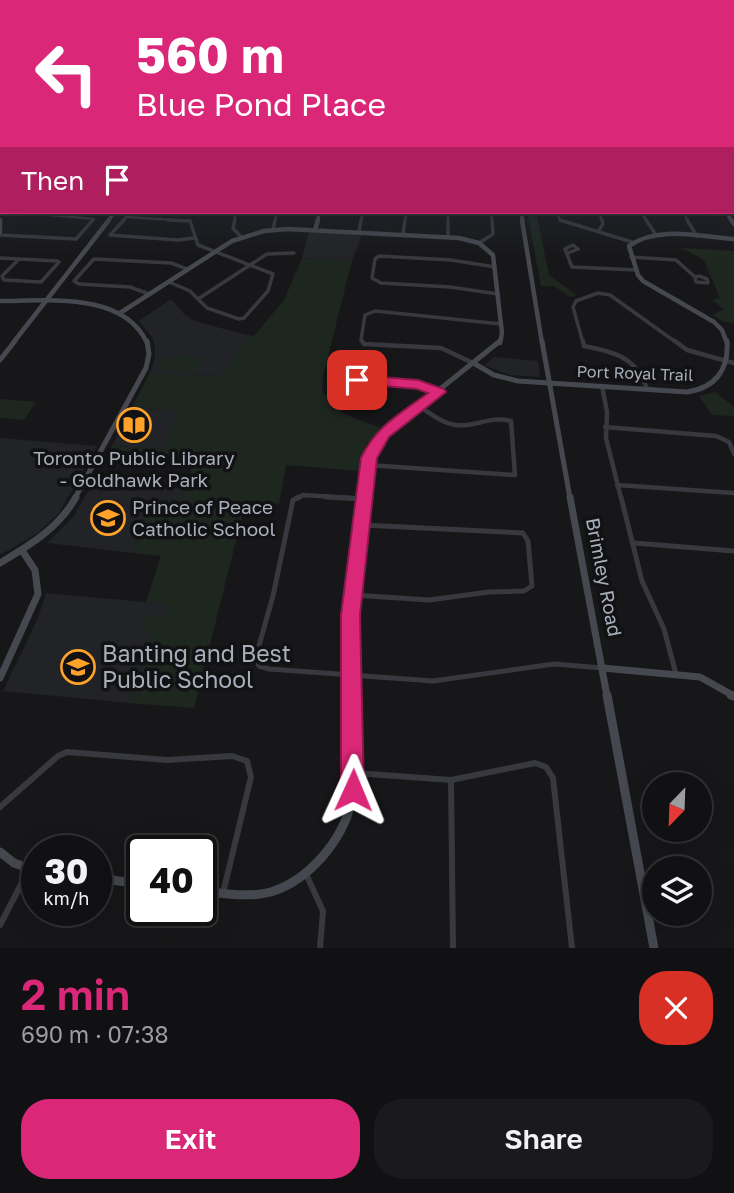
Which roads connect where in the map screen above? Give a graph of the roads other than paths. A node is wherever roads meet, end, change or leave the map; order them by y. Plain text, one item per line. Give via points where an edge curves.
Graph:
1 (47, 214) edge
2 (114, 214) edge
3 (236, 214) edge
4 (277, 214) edge
5 (319, 214) edge
6 (363, 214) edge
7 (406, 214) edge
8 (448, 214) edge
9 (491, 214) edge
10 (522, 214) edge
11 (557, 214) edge
12 (600, 214) edge
13 (642, 214) edge
14 (684, 214) edge
15 (0, 220) edge
16 (273, 229) junction
17 (315, 230) junction
18 (599, 230) junction
19 (359, 232) junction
20 (0, 233) edge
21 (403, 234) junction
22 (656, 235) junction
23 (448, 236) junction
24 (241, 237) junction
25 (697, 237) junction
26 (194, 238) junction
27 (734, 239) edge
28 (632, 242) junction
29 (479, 243) junction
30 (215, 251) junction
31 (294, 253) dead end
32 (568, 253) dead end
33 (631, 257) junction
34 (0, 258) edge
35 (19, 259) junction
36 (250, 265) junction
37 (496, 267) junction
38 (187, 269) junction
39 (636, 270) junction
40 (695, 277) dead end
41 (169, 282) junction
42 (149, 294) junction
43 (498, 294) junction
44 (198, 299) junction
45 (0, 301) edge
46 (43, 303) junction
47 (120, 313) junction
48 (502, 324) junction
49 (0, 360) edge
50 (725, 360) junction
51 (734, 363) edge
52 (475, 365) junction
53 (378, 381) junction
54 (549, 383) junction
55 (602, 386) junction
56 (647, 389) junction
57 (439, 392) junction
58 (419, 407) junction
59 (605, 427) junction
60 (734, 454) edge
61 (368, 465) junction
62 (617, 485) junction
63 (734, 493) edge
64 (363, 499) junction
65 (361, 525) junction
66 (634, 543) junction
67 (734, 551) edge
68 (23, 552) junction
69 (0, 563) edge
70 (353, 595) junction
71 (603, 668) junction
72 (352, 674) junction
73 (676, 674) junction
74 (0, 678) edge
75 (734, 696) edge
76 (354, 773) junction
77 (451, 780) junction
78 (0, 807) edge
79 (0, 852) edge
80 (21, 865) edge
81 (306, 873) junction
82 (21, 890) edge
83 (217, 892) edge
84 (223, 893) junction
85 (0, 925) edge
86 (320, 948) edge
87 (453, 948) edge
88 (572, 948) edge
89 (654, 948) edge

1 - 20 street via 94,219 77,238
2 - 46 street
3 - 24 street via 233,228
4 - 16 street
5 - 17 street
6 - 19 street
7 - 21 street
8 - 23 street
9 - 29 street via 493,233
10 - 54 street, Brimley Road
11 - 18 street via 561,222
12 - 18 street via 603,224
13 - 22 street
14 - 25 street
15 - 20 street
16 - 17 street
16 - 24 street
17 - 19 street
18 - 28 street
19 - 21 street
21 - 23 street
22 - 25 street
22 - 28 street
23 - 29 street
24 - 30 street
25 - 27 street
26 - 26 street via 190,221 127,217 110,234
26 - 30 street via 198,245
28 - 33 street
29 - 37 street via 493,255
30 - 36 street
30 - 38 street
31 - 36 street via 274,252
32 - 39 street via 572,267
33 - 39 street
33 - 40 street via 676,260
34 - 35 street
35 - 35 street via 4,279 41,282 59,262
36 - 44 street
36 - 44 street via 274,277 244,318 221,314
37 - 43 street
37 - 43 street via 380,256 375,259 372,278 381,283
38 - 41 street
38 - 42 street via 171,263 94,259 74,281 130,287
39 - 50 street via 654,289 720,327 728,344
41 - 42 street
41 - 44 street
42 - 47 street
43 - 48 street
45 - 46 street
46 - 47 street via 98,306
46 - 49 street
47 - 68 street via 147,341 147,366 71,508
48 - 52 street via 500,343
48 - 52 street via 375,311 365,315 364,344 441,348
50 - 51 street
50 - 56 street, Port Royal Trail via 720,378 705,388 680,392
50 - 56 street via 688,350 610,295 598,293 576,301 573,307 583,344 614,352 641,372
52 - 54 street, Port Royal Trail via 509,379
52 - 57 street
53 - 53 street via 355,380 348,388 358,392
53 - 57 street via 422,385
54 - 55 street, Port Royal Trail
54 - 71 street, Brimley Road
55 - 56 street, Port Royal Trail
55 - 59 street
57 - 58 street
58 - 61 street via 376,442
58 - 61 street via 453,425 500,418 511,421 515,475
59 - 60 street via 716,436 729,442
59 - 62 street
61 - 64 street
62 - 63 street
62 - 66 street
64 - 65 street
64 - 72 street via 303,495 293,500 256,656 259,666 269,669
65 - 70 street
65 - 70 street via 523,533 528,541 532,586 524,591 429,600
66 - 67 street
66 - 73 street via 642,581 664,629
68 - 69 street
68 - 74 street via 35,570 38,594
70 - 72 street
71 - 72 street via 554,664 433,681
71 - 73 street
71 - 89 street, Brimley Road
72 - 76 street
73 - 75 street via 700,677
76 - 77 street
76 - 81 street via 351,802 341,830
77 - 87 street
77 - 88 street via 535,762 551,772
78 - 84 street via 67,752 167,760 243,759 250,766 251,778
79 - 80 street
81 - 84 street via 270,892
81 - 86 street via 323,911
82 - 85 street
83 - 84 street

